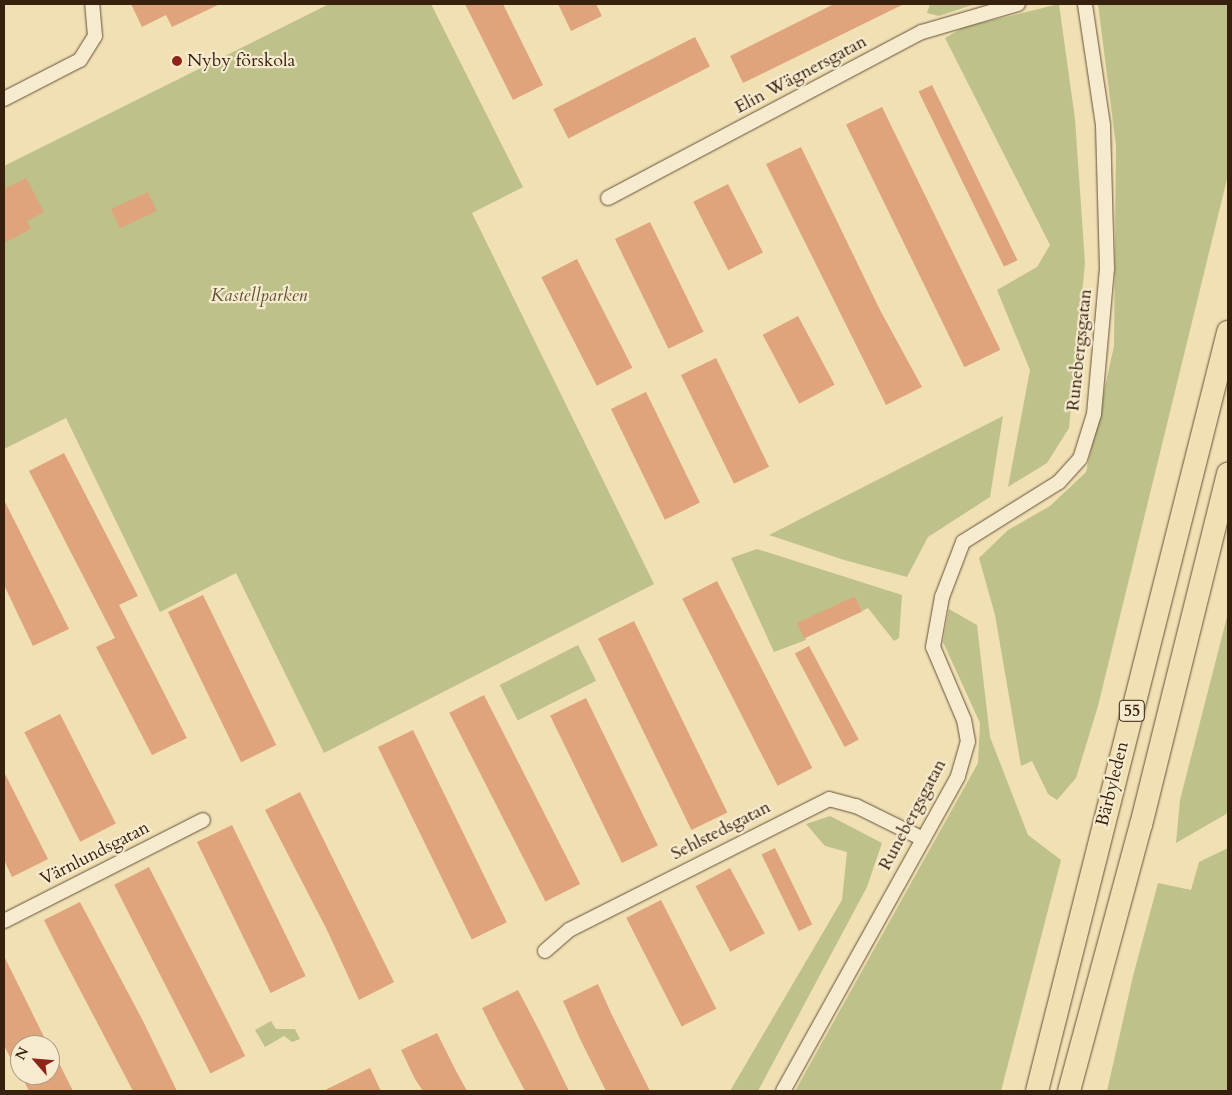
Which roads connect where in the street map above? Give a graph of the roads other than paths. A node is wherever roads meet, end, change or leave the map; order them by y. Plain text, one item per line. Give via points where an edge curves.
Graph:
1 (92, 4) edge
2 (1018, 4) edge
3 (1085, 4) edge
4 (4, 99) edge
5 (608, 198) dead end
6 (1228, 332) edge
7 (1228, 474) edge
8 (203, 820) dead end
9 (923, 839) junction
10 (4, 921) edge
11 (545, 951) dead end
12 (783, 1091) edge
13 (1037, 1091) edge
14 (1069, 1091) edge

1 - 4 street via 95,36 80,60
2 - 5 street, Elin Wägnersgatan via 922,32
3 - 9 street, Runebergsgatan via 1102,126 1107,269 1094,414 1080,459 1059,482 963,542 942,597 933,647 964,720 968,742 958,776
6 - 13 main road, Bärbyleden / 55
7 - 14 main road, Bärbyleden / 55 via 1141,825
8 - 10 street, Värnlundsgatan
9 - 11 street, Sehlstedsgatan via 856,806 829,799 569,930
9 - 12 street, Runebergsgatan

